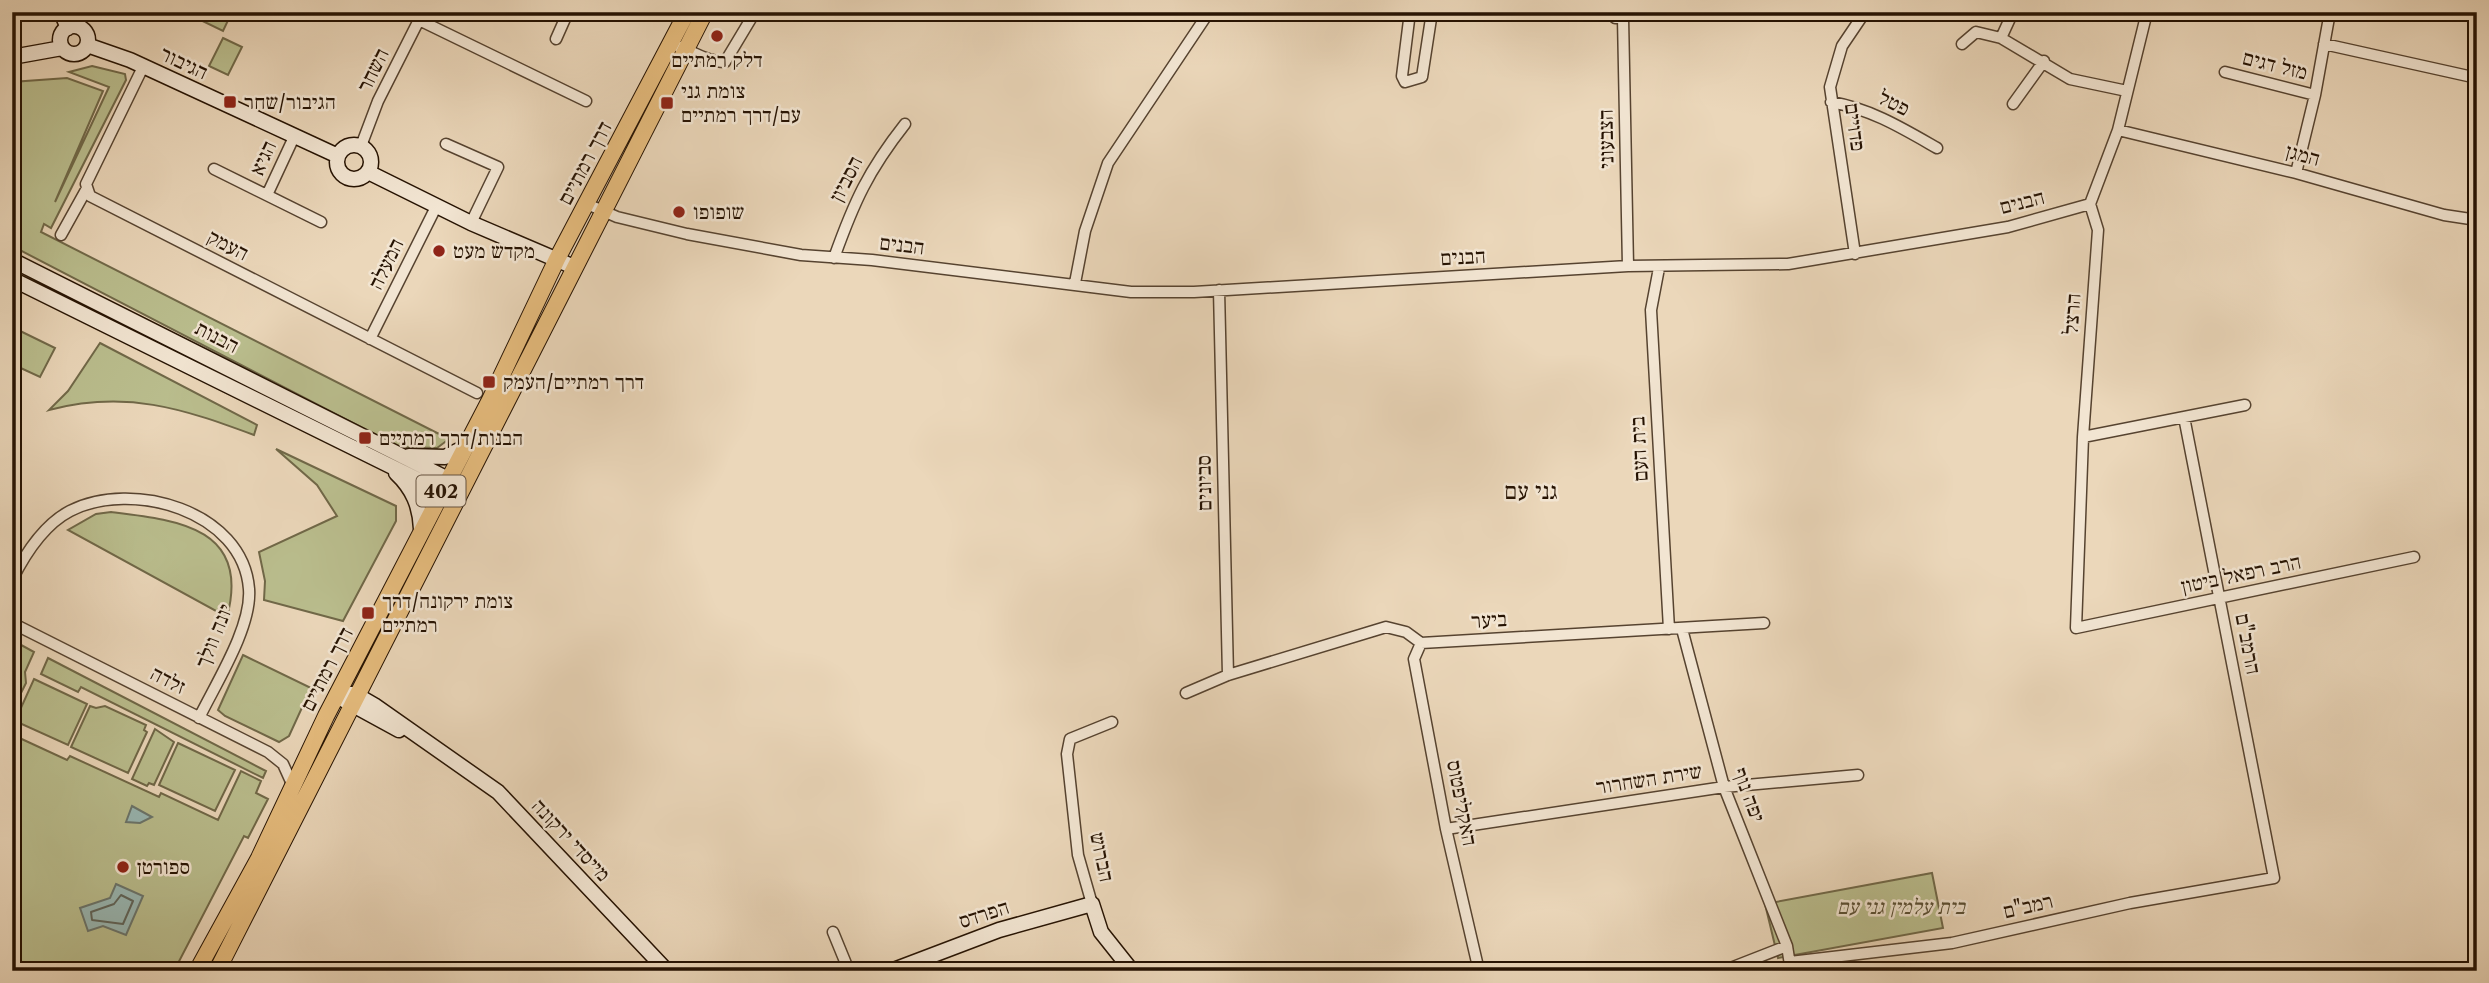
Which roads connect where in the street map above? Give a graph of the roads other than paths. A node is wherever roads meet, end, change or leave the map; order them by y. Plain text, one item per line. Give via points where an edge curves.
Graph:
1 (61, 12) edge
2 (568, 12) edge
3 (687, 12) edge
4 (705, 12) edge
5 (755, 12) edge
6 (1209, 12) edge
7 (1410, 12) edge
8 (1432, 12) edge
9 (1865, 12) edge
10 (2013, 12) edge
11 (2147, 12) edge
12 (2330, 12) edge
13 (421, 16) edge
14 (1615, 18) dead end
15 (68, 28) junction
16 (2001, 38) junction
17 (556, 39) dead end
18 (1962, 44) dead end
19 (2324, 44) junction
20 (87, 45) junction
21 (679, 46) junction
22 (62, 48) junction
23 (12, 57) edge
24 (2044, 61) junction
25 (143, 67) junction
26 (2225, 72) dead end
27 (2477, 78) edge
28 (2127, 91) junction
29 (2315, 95) junction
30 (586, 101) dead end
31 (1831, 102) junction
32 (2013, 104) dead end
33 (905, 124) dead end
34 (2118, 130) junction
35 (295, 136) junction
36 (446, 144) dead end
37 (360, 146) junction
38 (1937, 148) dead end
39 (338, 156) junction
40 (214, 170) dead end
41 (368, 172) junction
42 (2296, 173) junction
43 (86, 190) junction
44 (267, 195) junction
45 (587, 204) junction
46 (2090, 204) junction
47 (436, 207) junction
48 (603, 212) junction
49 (2477, 220) edge
50 (321, 222) dead end
51 (471, 223) junction
52 (61, 235) dead end
53 (1855, 254) junction
54 (834, 258) junction
55 (557, 259) junction
56 (12, 260) edge
57 (1628, 266) junction
58 (574, 267) junction
59 (1660, 268) junction
60 (12, 279) edge
61 (1075, 283) junction
62 (1219, 290) junction
63 (370, 339) junction
64 (477, 393) dead end
65 (2245, 405) dead end
66 (2184, 417) junction
67 (2083, 437) junction
68 (465, 447) junction
69 (400, 455) junction
70 (385, 463) junction
71 (444, 485) junction
72 (458, 492) junction
73 (421, 529) junction
74 (2414, 557) dead end
75 (12, 580) edge
76 (2220, 598) junction
77 (12, 623) edge
78 (1764, 623) dead end
79 (2076, 628) joint
80 (1669, 629) junction
81 (1682, 629) junction
82 (1420, 643) junction
83 (1228, 675) junction
84 (1186, 692) dead end
85 (337, 694) junction
86 (352, 700) junction
87 (199, 718) junction
88 (1112, 722) dead end
89 (1858, 775) dead end
90 (293, 786) junction
91 (1724, 788) junction
92 (1446, 829) junction
93 (2274, 878) joint
94 (1092, 904) junction
95 (833, 932) dead end
96 (1787, 946) junction
97 (1790, 966) edge
98 (197, 971) edge
99 (217, 971) edge
100 (667, 971) edge
101 (849, 971) edge
102 (891, 971) edge
103 (1132, 971) edge
104 (1479, 971) edge
105 (1712, 971) edge

1 - 15 street
2 - 17 street
3 - 21 main road, דרך רמתיים / 402
4 - 21 main road, דרך רמתיים / 402
5 - 21 street via 725,62 713,62
6 - 61 street via 1108,163 1085,231
7 - 8 street via 1405,82 1422,77
9 - 31 street, פדויים via 1842,46 1830,86
10 - 16 street
11 - 28 street
12 - 19 street
13 - 30 street
13 - 37 street, השחר
14 - 57 street, הצבעוני via 1623,18
15 - 20 street via 85,32
15 - 22 street via 60,36
16 - 18 street via 1976,32
16 - 24 street
19 - 27 street
19 - 29 street
20 - 22 street via 78,54
20 - 25 street, הגיבור
21 - 45 main road, דרך רמתיים / 402
21 - 48 main road, דרך רמתיים / 402
22 - 23 street
24 - 28 street via 2070,79
24 - 32 street
25 - 35 street, הגיבור
25 - 43 street
26 - 29 street, מזל דגים
28 - 34 street
29 - 42 street
31 - 38 street, פטל via 1885,118
31 - 53 street, פדויים
33 - 54 street, הסביון via 874,163
34 - 42 street, המגן
34 - 46 street
35 - 39 street, הגיבור
35 - 44 street, הגיא
36 - 51 street via 498,167
37 - 39 street via 345,148
37 - 41 street via 371,157
39 - 41 street via 344,176 359,179
40 - 44 street, הגיא
41 - 47 street
42 - 49 street, המגן
43 - 52 street
43 - 63 street, העמק
44 - 50 street, הגיא
45 - 48 street, הבנים
45 - 55 main road, דרך רמתיים / 402
46 - 53 street, הבנים via 2008,227
46 - 67 street, הרצל via 2098,230
47 - 51 street
47 - 63 street, המעלה
48 - 54 street, הבנים via 687,234
48 - 58 main road, דרך רמתיים / 402
51 - 55 street
53 - 59 street, הבנים via 1788,264
54 - 61 street, הבנים
55 - 58 street
55 - 68 main road, דרך רמתיים / 402
56 - 69 street, הבנות
57 - 59 street, הבנים
57 - 62 street, הבנים
58 - 72 main road, דרך רמתיים / 402
59 - 80 street, בית העם via 1651,310
60 - 70 street, הבנות
61 - 62 street, הבנים via 1130,292
62 - 83 street, סביונים
63 - 64 street, העמק
65 - 66 street
66 - 67 street
66 - 76 street, הרמב"ם
67 - 79 street, הרצל
68 - 69 street, הבנות via 439,457
68 - 71 main road, דרך רמתיים / 402
69 - 71 street, הבנות
70 - 71 street, הבנות
70 - 73 street, הבנות via 410,487
71 - 72 street, הבנות
71 - 73 main road, דרך רמתיים / 402
72 - 86 main road, דרך רמתיים / 402
73 - 85 main road, דרך רמתיים / 402
74 - 76 street, הרב רפאל ביטון
75 - 87 street, יונה וולך via 45,531 70,511 88,504 119,499 151,502 204,519 239,552 250,590 242,628
76 - 79 street, הרב רפאל ביטון
76 - 93 street, הרמב"ם
77 - 87 street, זלדה
78 - 81 street, ביער
80 - 81 street, ביער
80 - 82 street, ביער
81 - 91 street, יפה נוף
82 - 83 street, ביער via 1406,632 1386,627
82 - 92 street, האקליפטוס via 1415,659
83 - 84 street, ביער
85 - 86 street, מייסדי ירקונה
85 - 90 main road, דרך רמתיים / 402
86 - 99 main road, דרך רמתיים / 402
86 - 100 street, מייסדי ירקונה via 435,748 498,792
87 - 90 street, זלדה via 268,752 283,764
88 - 94 street, הברוש via 1070,739 1067,754 1078,855
89 - 91 street, שירת השחרור
90 - 98 main road, דרך רמתיים / 402
91 - 92 street, שירת השחרור
91 - 96 street, יפה נוף
92 - 104 street, האקליפטוס
93 - 97 street, רמב"ם via 2130,903 1952,943
94 - 102 street, הפרדס via 999,930
94 - 103 street, הברוש via 1101,932
95 - 101 street
96 - 97 street, יפה נוף
96 - 105 street

